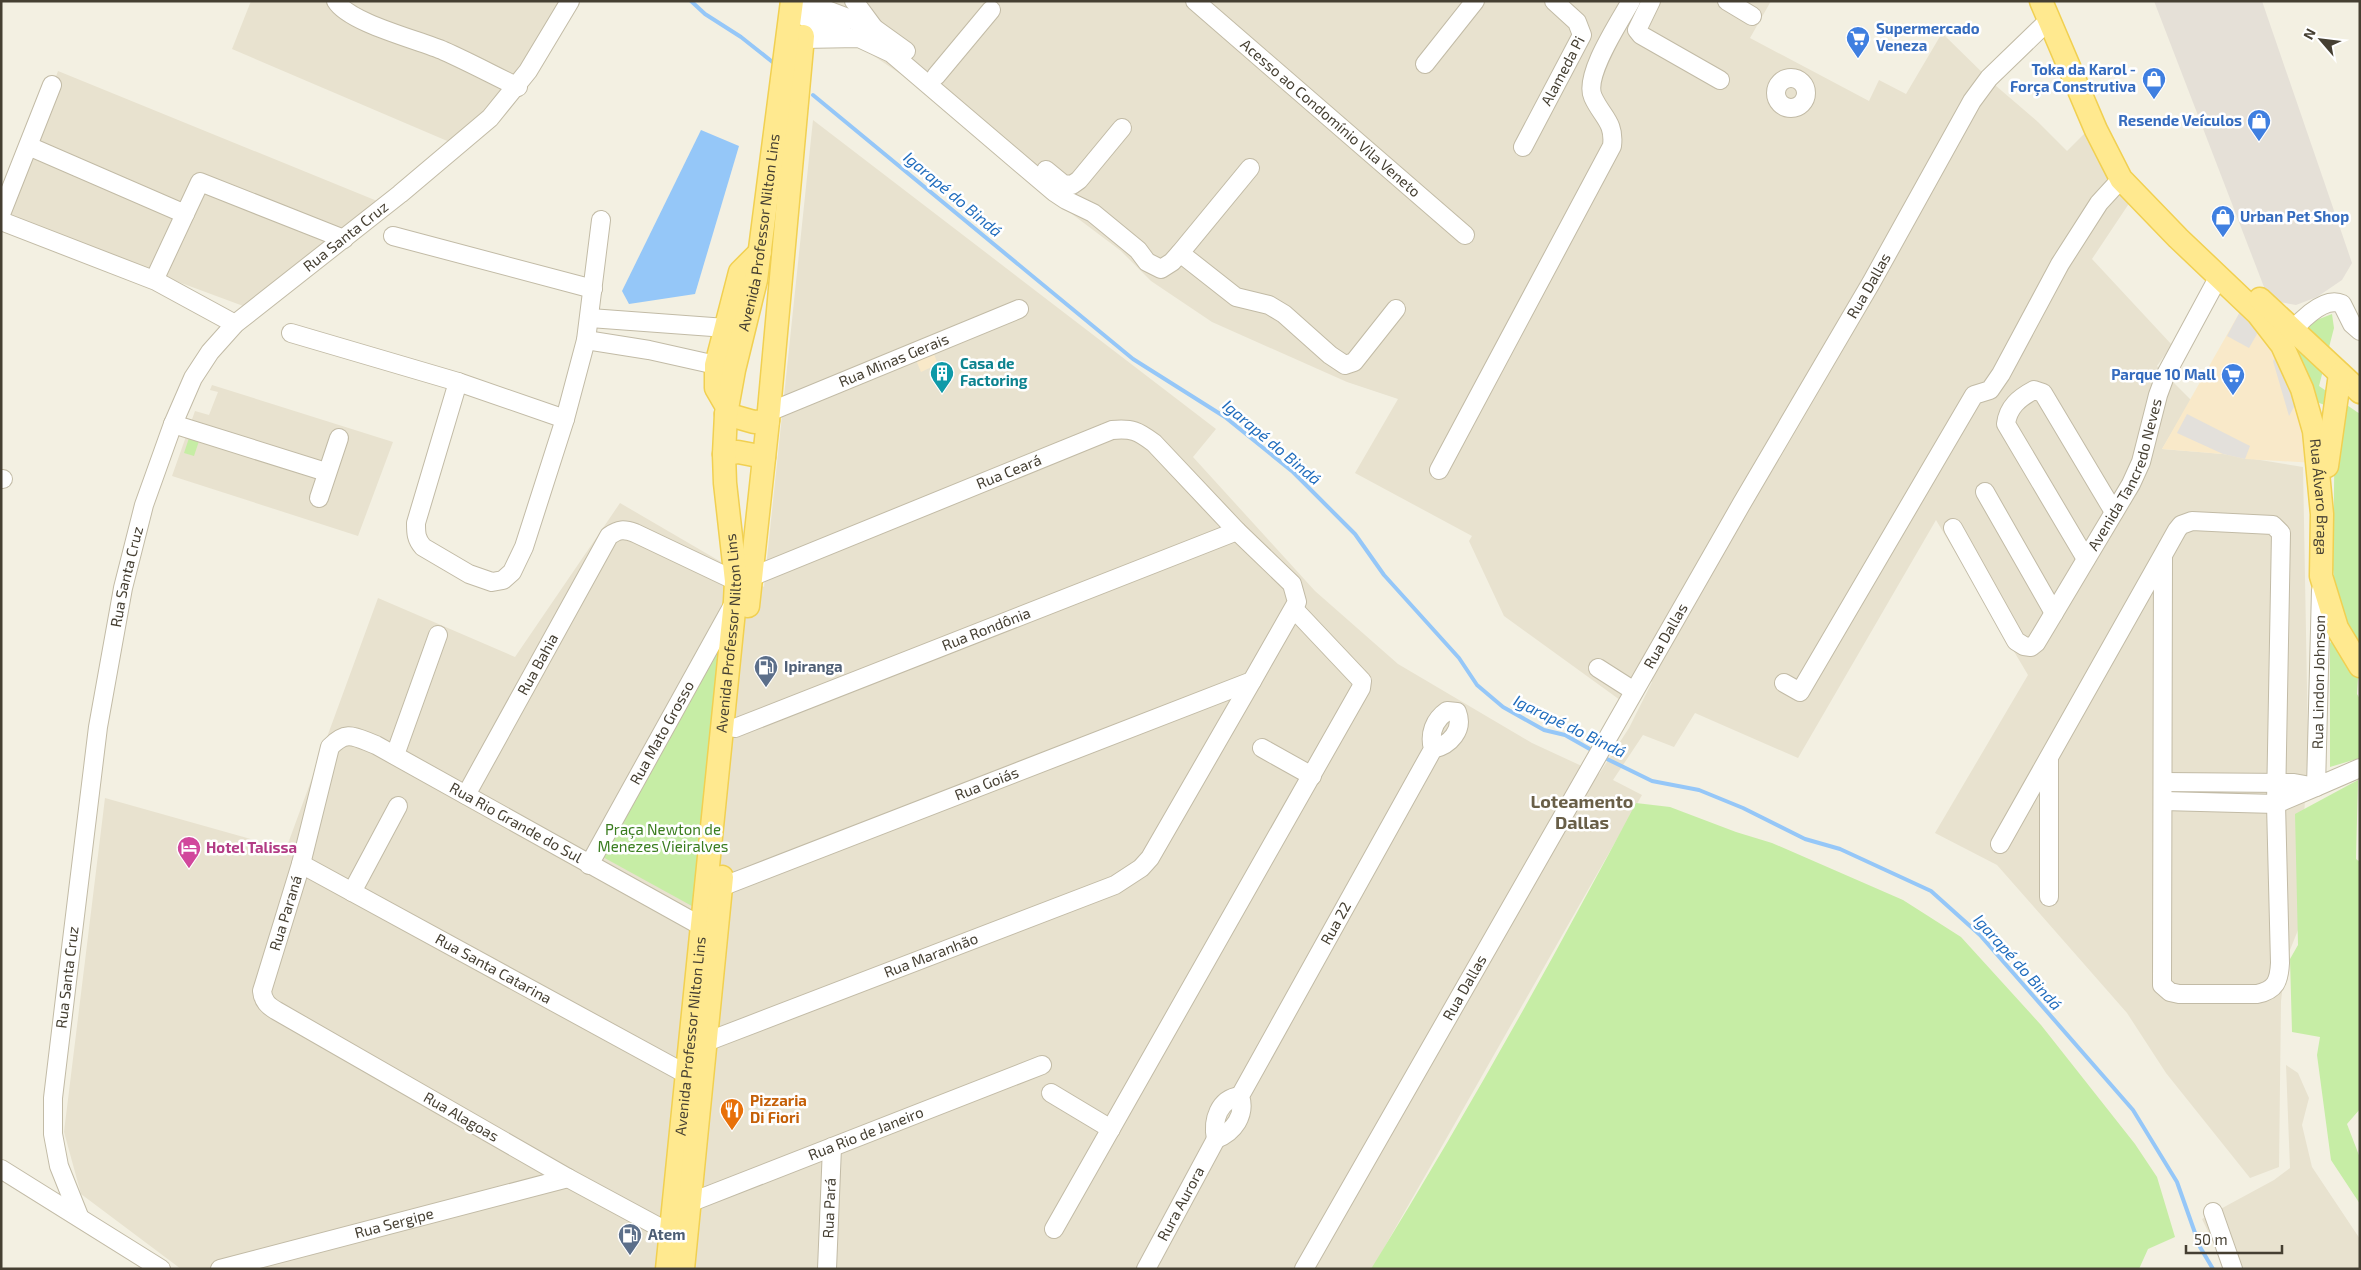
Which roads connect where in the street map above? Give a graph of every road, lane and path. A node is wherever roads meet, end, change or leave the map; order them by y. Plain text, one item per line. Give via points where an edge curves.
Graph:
1 (336, 1) edge
2 (570, 1) edge
3 (854, 1) edge
4 (1194, 1) edge
5 (1475, 1) edge
6 (1554, 1) edge
7 (1631, 1) edge
8 (1651, 1) edge
9 (1727, 1) edge
10 (2049, 8) edge
11 (991, 10) dead end
12 (802, 12) edge
13 (1752, 16) dead end
14 (874, 28) junction
15 (792, 63) junction
16 (1425, 64) dead end
17 (936, 76) junction
18 (1720, 80) dead end
19 (52, 84) dead end
20 (518, 87) junction
21 (789, 90) junction
22 (1122, 128) dead end
23 (1523, 147) dead end
24 (32, 148) dead end
25 (1250, 168) dead end
26 (2122, 179) junction
27 (1, 214) edge
28 (185, 214) junction
29 (601, 220) dead end
30 (1, 221) edge
31 (1465, 235) dead end
32 (392, 236) dead end
33 (344, 239) junction
34 (760, 252) junction
35 (1180, 253) junction
36 (157, 274) dead end
37 (2219, 276) junction
38 (594, 289) junction
39 (1019, 309) dead end
40 (1396, 309) dead end
41 (590, 318) junction
42 (235, 324) junction
43 (677, 326) junction
44 (726, 328) junction
45 (2360, 331) edge
46 (291, 333) dead end
47 (2288, 337) junction
48 (586, 340) junction
49 (649, 350) junction
50 (716, 365) junction
51 (2340, 374) junction
52 (458, 382) junction
53 (2360, 392) edge
54 (727, 411) junction
55 (769, 417) junction
56 (565, 419) junction
57 (173, 424) junction
58 (339, 438) dead end
59 (724, 454) junction
60 (764, 457) junction
61 (1439, 470) dead end
62 (326, 472) junction
63 (1985, 492) dead end
64 (319, 498) dead end
65 (2114, 512) junction
66 (2322, 514) junction
67 (1953, 528) dead end
68 (1237, 531) junction
69 (2163, 555) junction
70 (2086, 559) junction
71 (2322, 576) junction
72 (741, 586) junction
73 (1294, 609) junction
74 (2054, 613) junction
75 (438, 636) dead end
76 (2353, 641) edge
77 (2360, 666) edge
78 (1598, 668) dead end
79 (1252, 681) junction
80 (1784, 683) dead end
81 (1634, 691) junction
82 (735, 728) junction
83 (330, 747) joint
84 (1262, 748) dead end
85 (1433, 749) dead end
86 (395, 755) junction
87 (2049, 757) junction
88 (2360, 768) edge
89 (1312, 776) junction
90 (2162, 782) junction
91 (2276, 783) junction
92 (2316, 787) junction
93 (466, 794) junction
94 (2162, 801) junction
95 (2276, 804) junction
96 (398, 806) dead end
97 (2000, 844) dead end
98 (301, 864) junction
99 (589, 864) junction
100 (721, 887) junction
101 (352, 892) junction
102 (2049, 896) dead end
103 (701, 926) junction
104 (262, 991) joint
105 (706, 1042) junction
106 (1042, 1065) dead end
107 (686, 1074) junction
108 (1051, 1093) dead end
109 (1111, 1129) junction
110 (1216, 1139) joint
111 (832, 1147) junction
112 (1, 1169) edge
113 (568, 1178) junction
114 (690, 1203) junction
115 (2214, 1212) dead end
116 (79, 1216) junction
117 (1054, 1229) dead end
118 (670, 1232) junction
119 (161, 1269) edge
120 (220, 1269) edge
121 (667, 1269) edge
122 (683, 1269) edge
123 (827, 1269) edge
124 (1146, 1269) edge
125 (1304, 1269) edge
126 (2233, 1269) edge

1 - 20 street via 347,13 366,22 442,51
2 - 20 street, Rua Santa Cruz
3 - 14 street
4 - 31 street, Acesso ao Condomínio Vila Veneto
5 - 16 street
6 - 23 street, Alameda Pi via 1577,22 1582,36
7 - 61 street via 1591,79 1593,96 1611,125 1612,146
8 - 18 street via 1638,24 1637,30 1641,35
9 - 13 street
10 - 26 main road via 2096,130
10 - 47 main road via 2132,171
10 - 81 street, Rua Dallas via 1972,101 1871,283
11 - 17 street
12 - 14 street
12 - 15 main road, Avenida Professor Nilton Lins
12 - 15 main road, Avenida Professor Nilton Lins
12 - 35 street via 903,62 1054,192 1093,213 1138,250 1147,262 1161,269
14 - 17 street
15 - 21 main road, Avenida Professor Nilton Lins
17 - 22 street via 1063,184 1072,185 1079,180
19 - 27 street
20 - 33 street, Rua Santa Cruz via 459,146
21 - 34 main road, Avenida Professor Nilton Lins
21 - 55 main road, Avenida Professor Nilton Lins
24 - 28 street
25 - 35 street
26 - 37 main road
26 - 80 street via 2099,203 2060,264 2001,374 1990,390 1974,395 1800,692
28 - 33 street via 200,182
28 - 36 street
29 - 38 street
30 - 42 street via 156,281
32 - 38 street
33 - 42 street, Rua Santa Cruz
34 - 44 main road via 740,272
34 - 54 main road, Avenida Professor Nilton Lins
35 - 40 street via 1236,297 1269,305 1284,314 1330,354 1348,365 1354,362
37 - 47 main road via 2258,314
37 - 65 street, Avenida Tancredo Neves via 2165,376 2142,462
38 - 41 street
39 - 55 street, Rua Minas Gerais
41 - 43 street
41 - 48 street
42 - 57 street, Rua Santa Cruz via 210,352 193,378
43 - 44 street
43 - 49 street via 658,338
44 - 50 main road
45 - 47 street via 2352,324 2342,304 2337,302 2316,310
46 - 52 street
47 - 51 main road
47 - 66 main road, Rua Álvaro Braga via 2314,431
48 - 49 street
48 - 56 street
49 - 50 street
50 - 54 main road via 716,388
51 - 53 main road
51 - 66 main road
52 - 56 street
52 - 56 street via 416,523 417,540 423,547 469,574 492,582 504,580 512,572 524,548
54 - 55 main road via 754,422
54 - 59 main road, Avenida Professor Nilton Lins
55 - 60 main road, Avenida Professor Nilton Lins
57 - 62 street
57 - 116 street, Rua Santa Cruz via 144,505 123,588 98,727 53,1098 53,1134 59,1166
58 - 62 street
59 - 60 main road via 738,452
59 - 72 main road, Avenida Professor Nilton Lins
60 - 72 main road, Avenida Professor Nilton Lins
62 - 64 street
63 - 74 street
65 - 70 street, Avenida Tancredo Neves
65 - 70 street via 2043,393 2034,390 2020,398 2007,415 2006,424
66 - 71 main road, Rua Álvaro Braga
67 - 74 street, Avenida Tancredo Neves via 2016,641 2031,647
68 - 72 street, Rua Ceará via 1154,443 1128,428 1112,430
68 - 73 street via 1292,584 1296,597
68 - 82 street, Rua Rondônia
69 - 87 street
69 - 90 street
69 - 91 street via 2181,525 2192,521 2265,523 2278,528 2281,533
70 - 74 street, Avenida Tancredo Neves
71 - 76 main road, Rua Álvaro Braga via 2337,628
71 - 92 street, Rua Lindon Johnson
72 - 82 main road, Avenida Professor Nilton Lins
72 - 93 street, Rua Bahia via 625,529 609,536
72 - 99 street, Rua Mato Grosso
72 - 103 main road, Avenida Professor Nilton Lins
73 - 79 street
73 - 89 street via 1362,681
75 - 86 street
76 - 77 main road, Rua Álvaro Braga
78 - 81 street
79 - 100 street, Rua Goiás
79 - 105 street, Rua Maranhão via 1150,858 1141,868 1115,885
81 - 125 street, Rua Dallas
82 - 100 main road, Avenida Professor Nilton Lins
83 - 86 street, Rua Rio Grande do Sul via 342,736 352,736
83 - 98 street, Rua Paraná
84 - 89 street
85 - 110 street, Rua 22 via 1240,1096 1242,1110 1238,1121 1230,1132
86 - 93 street, Rua Rio Grande do Sul
87 - 97 street
87 - 102 street
88 - 92 street
89 - 109 street
90 - 91 street
90 - 94 street
91 - 92 street
91 - 95 street
92 - 95 street
93 - 99 street, Rua Rio Grande do Sul
94 - 95 street
94 - 95 street via 2162,985 2179,994 2257,994 2269,991 2278,980
96 - 101 street
98 - 101 street, Rua Santa Catarina
98 - 104 street, Rua Paraná
99 - 103 street, Rua Rio Grande do Sul
100 - 105 main road, Avenida Professor Nilton Lins
101 - 107 street, Rua Santa Catarina
103 - 107 main road, Avenida Professor Nilton Lins
104 - 113 street, Rua Alagoas via 268,1006 276,1011
105 - 114 main road, Avenida Professor Nilton Lins
106 - 111 street, Rua Rio de Janeiro
107 - 118 main road, Avenida Professor Nilton Lins
108 - 109 street
109 - 117 street
110 - 124 street, Rura Aurora
111 - 114 street, Rua Rio de Janeiro
111 - 123 street, Rua Pará
112 - 116 street
113 - 118 street, Rua Alagoas
113 - 120 street, Rua Sergipe
114 - 122 main road, Avenida Professor Nilton Lins
115 - 126 street
116 - 119 street
118 - 121 main road, Avenida Professor Nilton Lins

